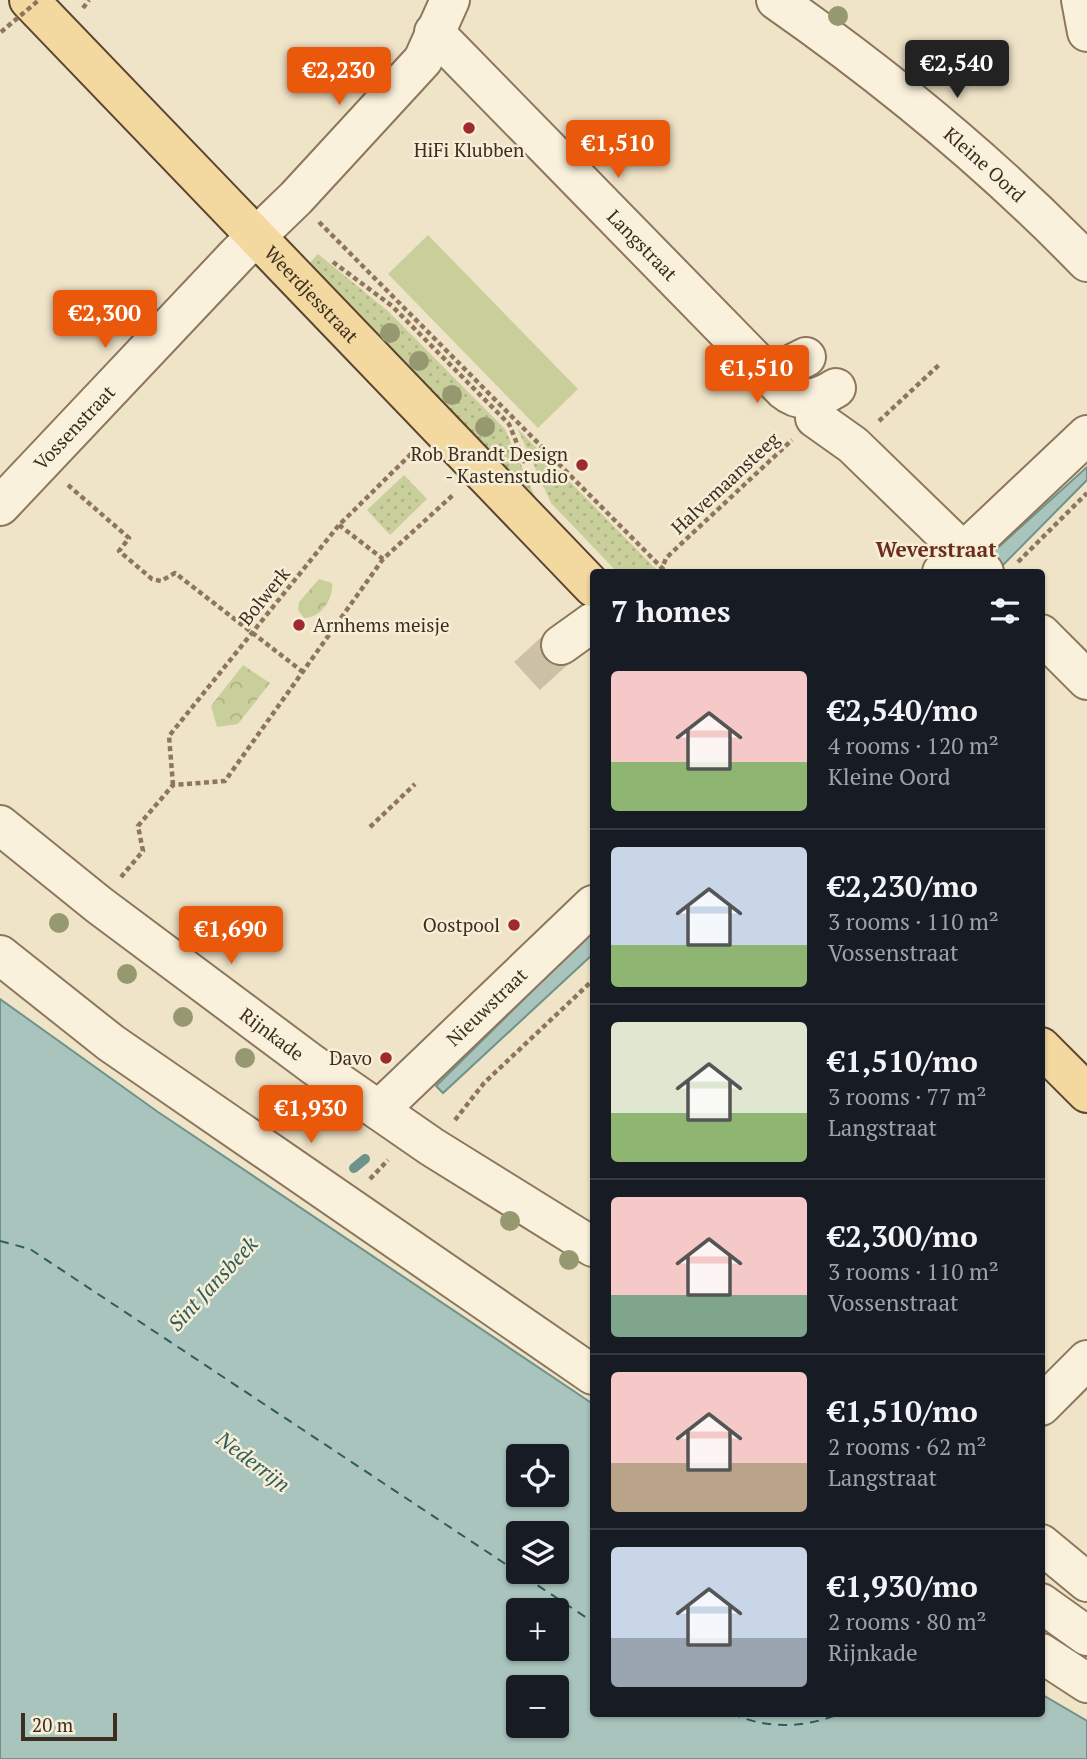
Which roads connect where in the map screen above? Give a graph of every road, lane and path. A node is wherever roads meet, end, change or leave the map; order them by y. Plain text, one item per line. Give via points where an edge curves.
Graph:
1 (29, 0) edge
2 (39, 0) edge
3 (776, 0) edge
4 (1081, 0) edge
5 (442, 16) edge
6 (1, 32) edge
7 (1087, 32) edge
8 (296, 198) junction
9 (255, 236) junction
10 (1087, 262) edge
11 (806, 357) dead end
12 (941, 363) dead end
13 (760, 368) junction
14 (814, 401) junction
15 (1087, 435) edge
16 (421, 444) dead end
17 (853, 445) junction
18 (41, 461) junction
19 (464, 486) dead end
20 (1087, 493) edge
21 (0, 506) edge
22 (339, 525) junction
23 (383, 559) junction
24 (976, 564) edge
25 (661, 569) edge
26 (663, 569) edge
27 (590, 584) edge
28 (590, 624) edge
29 (252, 633) junction
30 (1045, 638) edge
31 (561, 645) tunnel mouth
32 (303, 672) junction
33 (1087, 680) edge
34 (415, 784) dead end
35 (173, 785) junction
36 (0, 825) edge
37 (370, 827) dead end
38 (99, 905) junction
39 (590, 908) edge
40 (0, 955) edge
41 (590, 983) edge
42 (1045, 1051) edge
43 (1087, 1093) edge
44 (379, 1110) junction
45 (432, 1147) junction
46 (590, 1245) edge
47 (1087, 1360) edge
48 (590, 1374) edge
49 (1045, 1402) edge
50 (1045, 1547) edge
51 (1087, 1582) edge
52 (1045, 1606) edge
53 (1087, 1636) edge
54 (1045, 1656) edge
55 (1087, 1683) edge

1 - 9 main road, Weerdjesstraat
2 - 6 path, bridge
3 - 10 street, Kleine Oord via 852,53 960,141
4 - 7 street
5 - 8 street, Vossenstraat via 423,60
5 - 13 street, Langstraat
8 - 9 street, Vossenstraat
8 - 25 path
9 - 18 street, Vossenstraat
9 - 27 main road, Weerdjesstraat
11 - 13 street via 784,368
12 - 17 path
13 - 14 street, Langstraat
14 - 17 street, Langstraat
14 - 26 path, Halvemaansteeg via 666,558
15 - 24 street
16 - 22 path, Bolwerk
17 - 24 street, Langstraat
18 - 21 street, Vossenstraat
18 - 29 path via 130,538 119,551 152,579 161,581 175,573
19 - 23 path
20 - 24 path
22 - 23 path
22 - 29 path, Bolwerk
23 - 32 path
28 - 31 street
29 - 32 path
29 - 35 path, Bolwerk via 169,736
30 - 33 street
32 - 35 path via 225,781
34 - 37 path
35 - 38 path via 138,826 143,850
36 - 38 street, Rijnkade
38 - 44 street, Rijnkade
39 - 44 street, Nieuwstraat
40 - 48 street via 111,1043
41 - 45 path via 484,1083
42 - 43 main road
44 - 45 street, Rijnkade
45 - 46 street, Rijnkade
47 - 49 street
50 - 51 street
52 - 53 street
54 - 55 street

